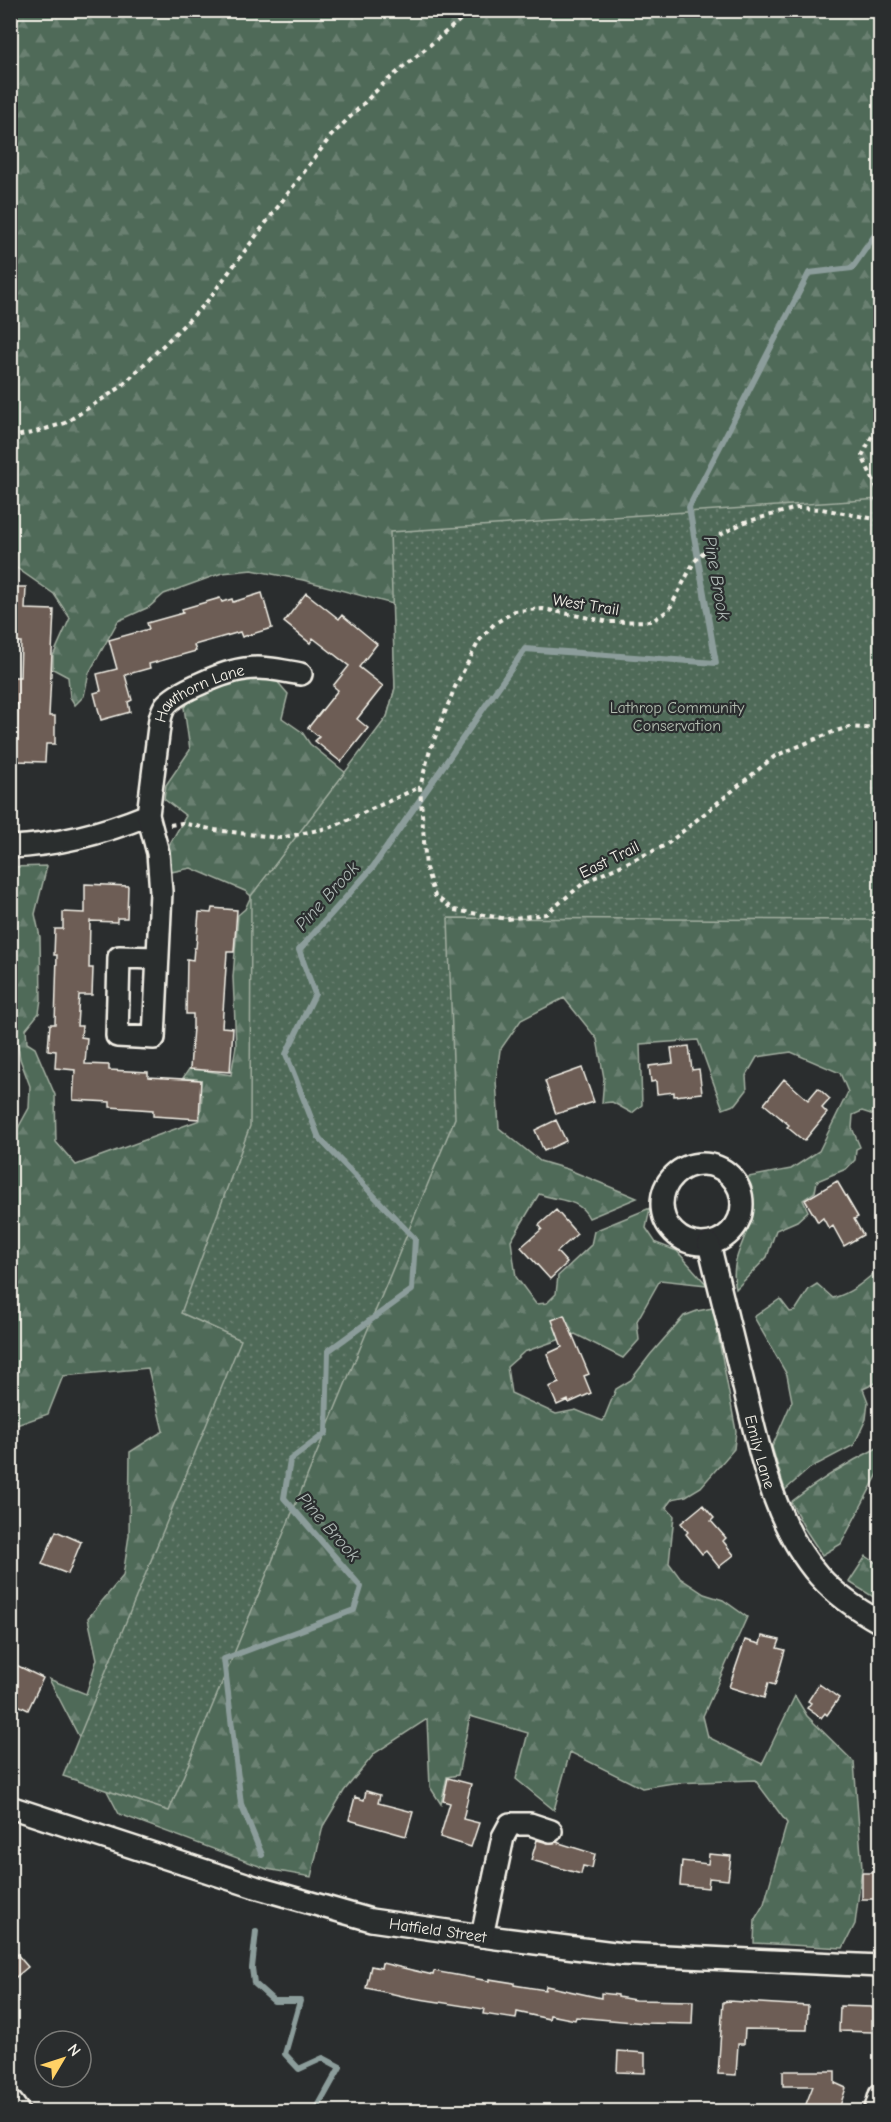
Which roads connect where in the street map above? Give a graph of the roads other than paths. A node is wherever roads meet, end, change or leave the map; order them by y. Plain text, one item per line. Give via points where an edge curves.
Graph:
1 (301, 674) dead end
2 (157, 820) junction
3 (10, 847) edge
4 (157, 958) dead end
5 (709, 1244) dead end
6 (880, 1622) edge
7 (10, 1807) edge
8 (551, 1831) dead end
9 (482, 1936) junction
10 (880, 1966) edge
11 (880, 2094) edge
12 (10, 2105) edge
13 (15, 2112) edge
14 (875, 2112) edge

1 - 2 street, Hawthorn Lane via 265,669 229,672 184,692 165,706 160,718
2 - 3 street via 89,836
2 - 4 street via 162,911
5 - 6 street, Emily Lane via 755,1431 785,1521 819,1576 858,1610
7 - 9 street, Hatfield Street via 360,1917
8 - 9 street via 530,1824 510,1824 503,1837
9 - 10 street, Hatfield Street via 622,1954
11 - 14 street
12 - 13 main road

